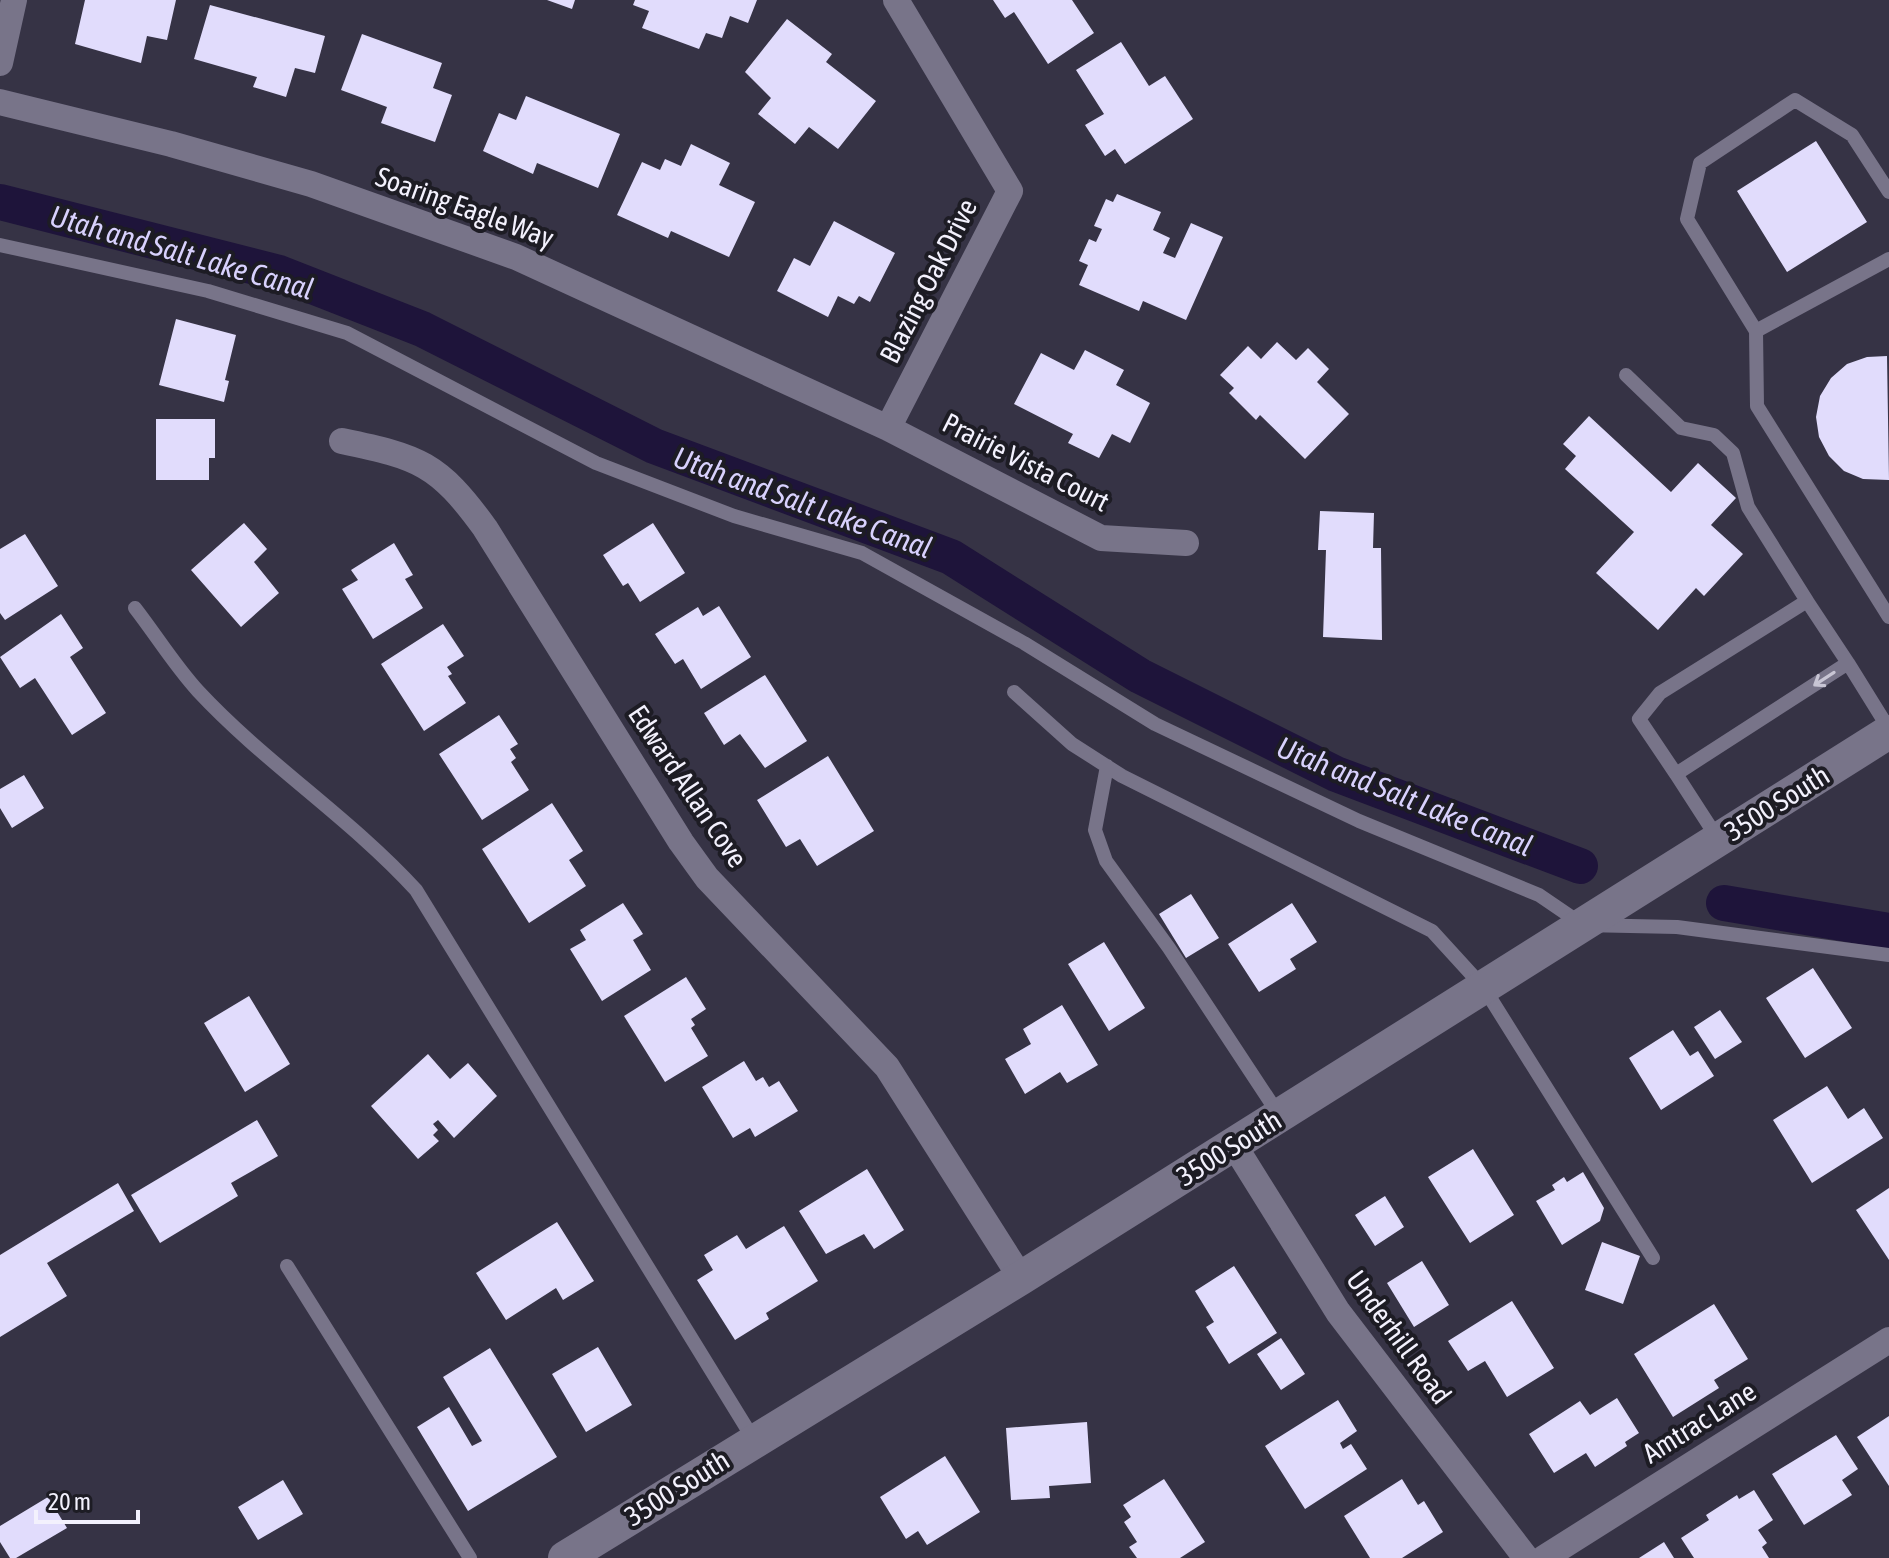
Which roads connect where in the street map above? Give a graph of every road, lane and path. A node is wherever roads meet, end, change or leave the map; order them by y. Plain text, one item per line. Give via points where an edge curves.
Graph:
1 (14, 0) edge
2 (896, 0) edge
3 (0, 63) edge
4 (0, 102) edge
5 (1889, 192) edge
6 (0, 245) edge
7 (1889, 259) edge
8 (1756, 331) junction
9 (1626, 375) dead end
10 (888, 428) junction
11 (342, 441) dead end
12 (1186, 543) dead end
13 (1807, 601) junction
14 (135, 608) dead end
15 (1889, 617) edge
16 (1848, 663) junction
17 (1014, 692) dead end
18 (1889, 730) edge
19 (1107, 766) junction
20 (1676, 774) junction
21 (1718, 839) junction
22 (1588, 922) junction
23 (1889, 955) edge
24 (1484, 988) junction
25 (1279, 1116) junction
26 (1234, 1145) junction
27 (1653, 1258) dead end
28 (287, 1266) dead end
29 (1021, 1278) junction
30 (1889, 1340) edge
31 (754, 1440) junction
32 (470, 1558) edge
33 (565, 1558) edge
34 (1526, 1558) edge
35 (1544, 1558) edge

1 - 3 street
2 - 10 street, Blazing Oak Drive via 1010,191
4 - 10 street, Soaring Eagle Way via 311,184 516,257
5 - 8 lane via 1852,135 1795,100 1700,163 1687,219
6 - 22 lane via 208,291 347,333 596,463 734,516 862,553 1155,724 1359,821 1539,895
7 - 8 lane
8 - 15 lane via 1757,406
9 - 13 lane via 1681,428 1714,435 1733,453 1748,507
10 - 12 street, Prairie Vista Court via 1101,538
11 - 29 street, Edward Allan Cove via 405,454 454,485 681,842 707,878 887,1067
13 - 16 lane
13 - 20 lane via 1660,693 1639,719
14 - 31 lane via 197,690 375,845 416,890
16 - 18 lane
16 -> 20 lane
17 - 19 lane via 1072,744
18 - 21 street, 3500 South
19 - 24 lane via 1432,931
19 - 25 lane via 1095,830 1106,861
20 - 21 lane
21 - 22 street, 3500 South
22 - 23 lane via 1677,927
22 - 24 street, 3500 South
24 - 25 street, 3500 South
24 - 27 lane
25 - 26 street, 3500 South
26 - 29 street, 3500 South
26 - 34 street, Underhill Road via 1338,1312
28 - 32 lane
29 - 31 street, 3500 South
30 - 35 street, Amtrac Lane
31 - 33 street, 3500 South

